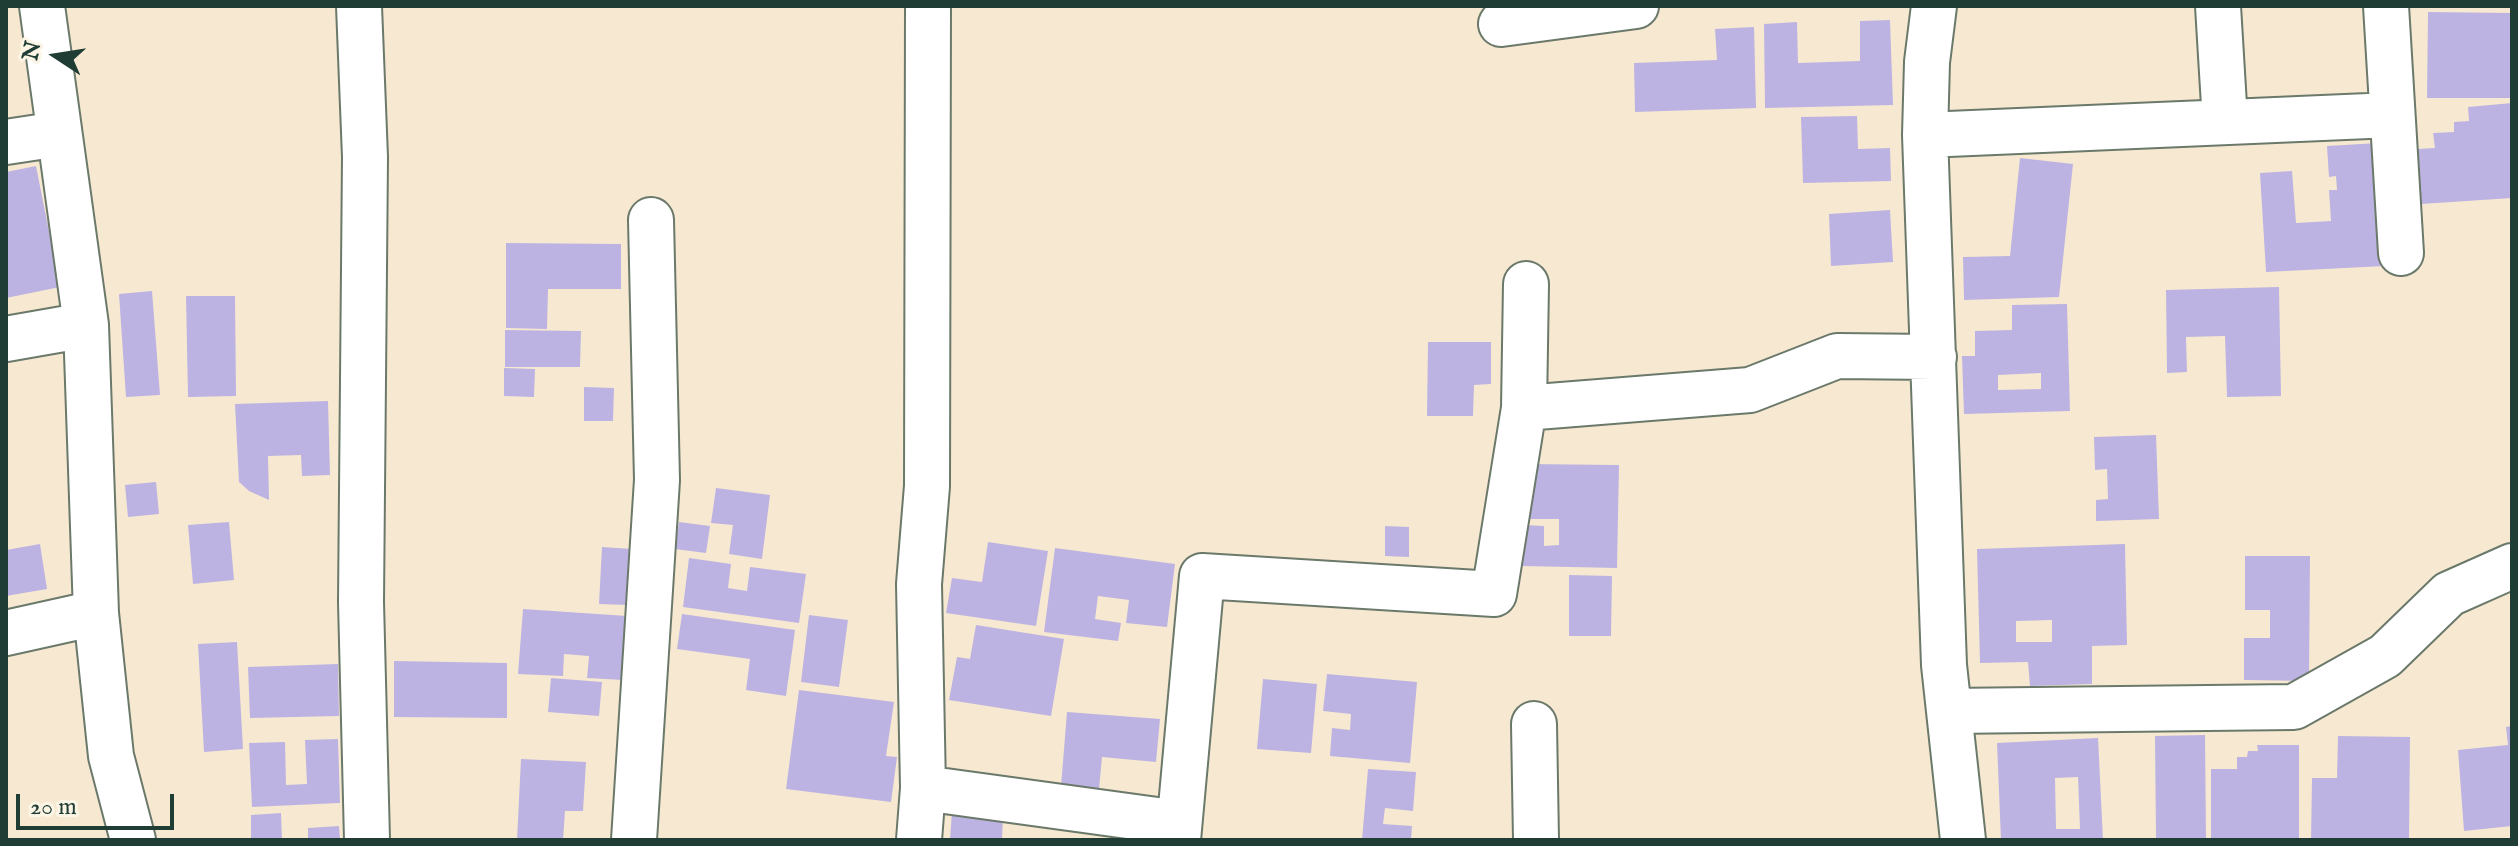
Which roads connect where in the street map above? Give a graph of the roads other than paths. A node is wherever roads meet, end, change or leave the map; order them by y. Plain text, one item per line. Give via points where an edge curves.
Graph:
1 (42, 6) edge
2 (359, 6) edge
3 (928, 6) edge
4 (1636, 6) edge
5 (1934, 6) edge
6 (2218, 6) edge
7 (2386, 6) edge
8 (1501, 24) dead end
9 (2392, 115) junction
10 (2225, 122) junction
11 (59, 134) junction
12 (1925, 135) junction
13 (6, 142) edge
14 (651, 220) dead end
15 (2401, 253) dead end
16 (1526, 284) dead end
17 (86, 325) junction
18 (6, 339) edge
19 (1934, 357) junction
20 (1524, 408) junction
21 (2512, 566) edge
22 (96, 613) junction
23 (6, 633) edge
24 (1949, 711) junction
25 (1534, 724) dead end
26 (923, 788) junction
27 (1178, 832) edge
28 (133, 840) edge
29 (367, 840) edge
30 (634, 840) edge
31 (919, 840) edge
32 (1536, 840) edge
33 (1963, 840) edge

1 - 11 street
2 - 29 street via 365,157 361,602
3 - 26 street via 927,486 919,584
4 - 8 street
5 - 12 street
6 - 10 street
7 - 9 street
9 - 10 street
9 - 15 street
10 - 12 street
11 - 13 street
11 - 17 street
12 - 19 street
14 - 30 street via 657,480
16 - 20 street
17 - 18 street
17 - 22 street
19 - 20 street via 1837,356 1750,390
19 - 24 street
20 - 27 street via 1494,594 1202,576
21 - 24 street via 2449,594 2385,656 2294,707
22 - 23 street
22 - 28 street via 111,756
24 - 33 street
25 - 32 street
26 - 27 street
26 - 31 street

